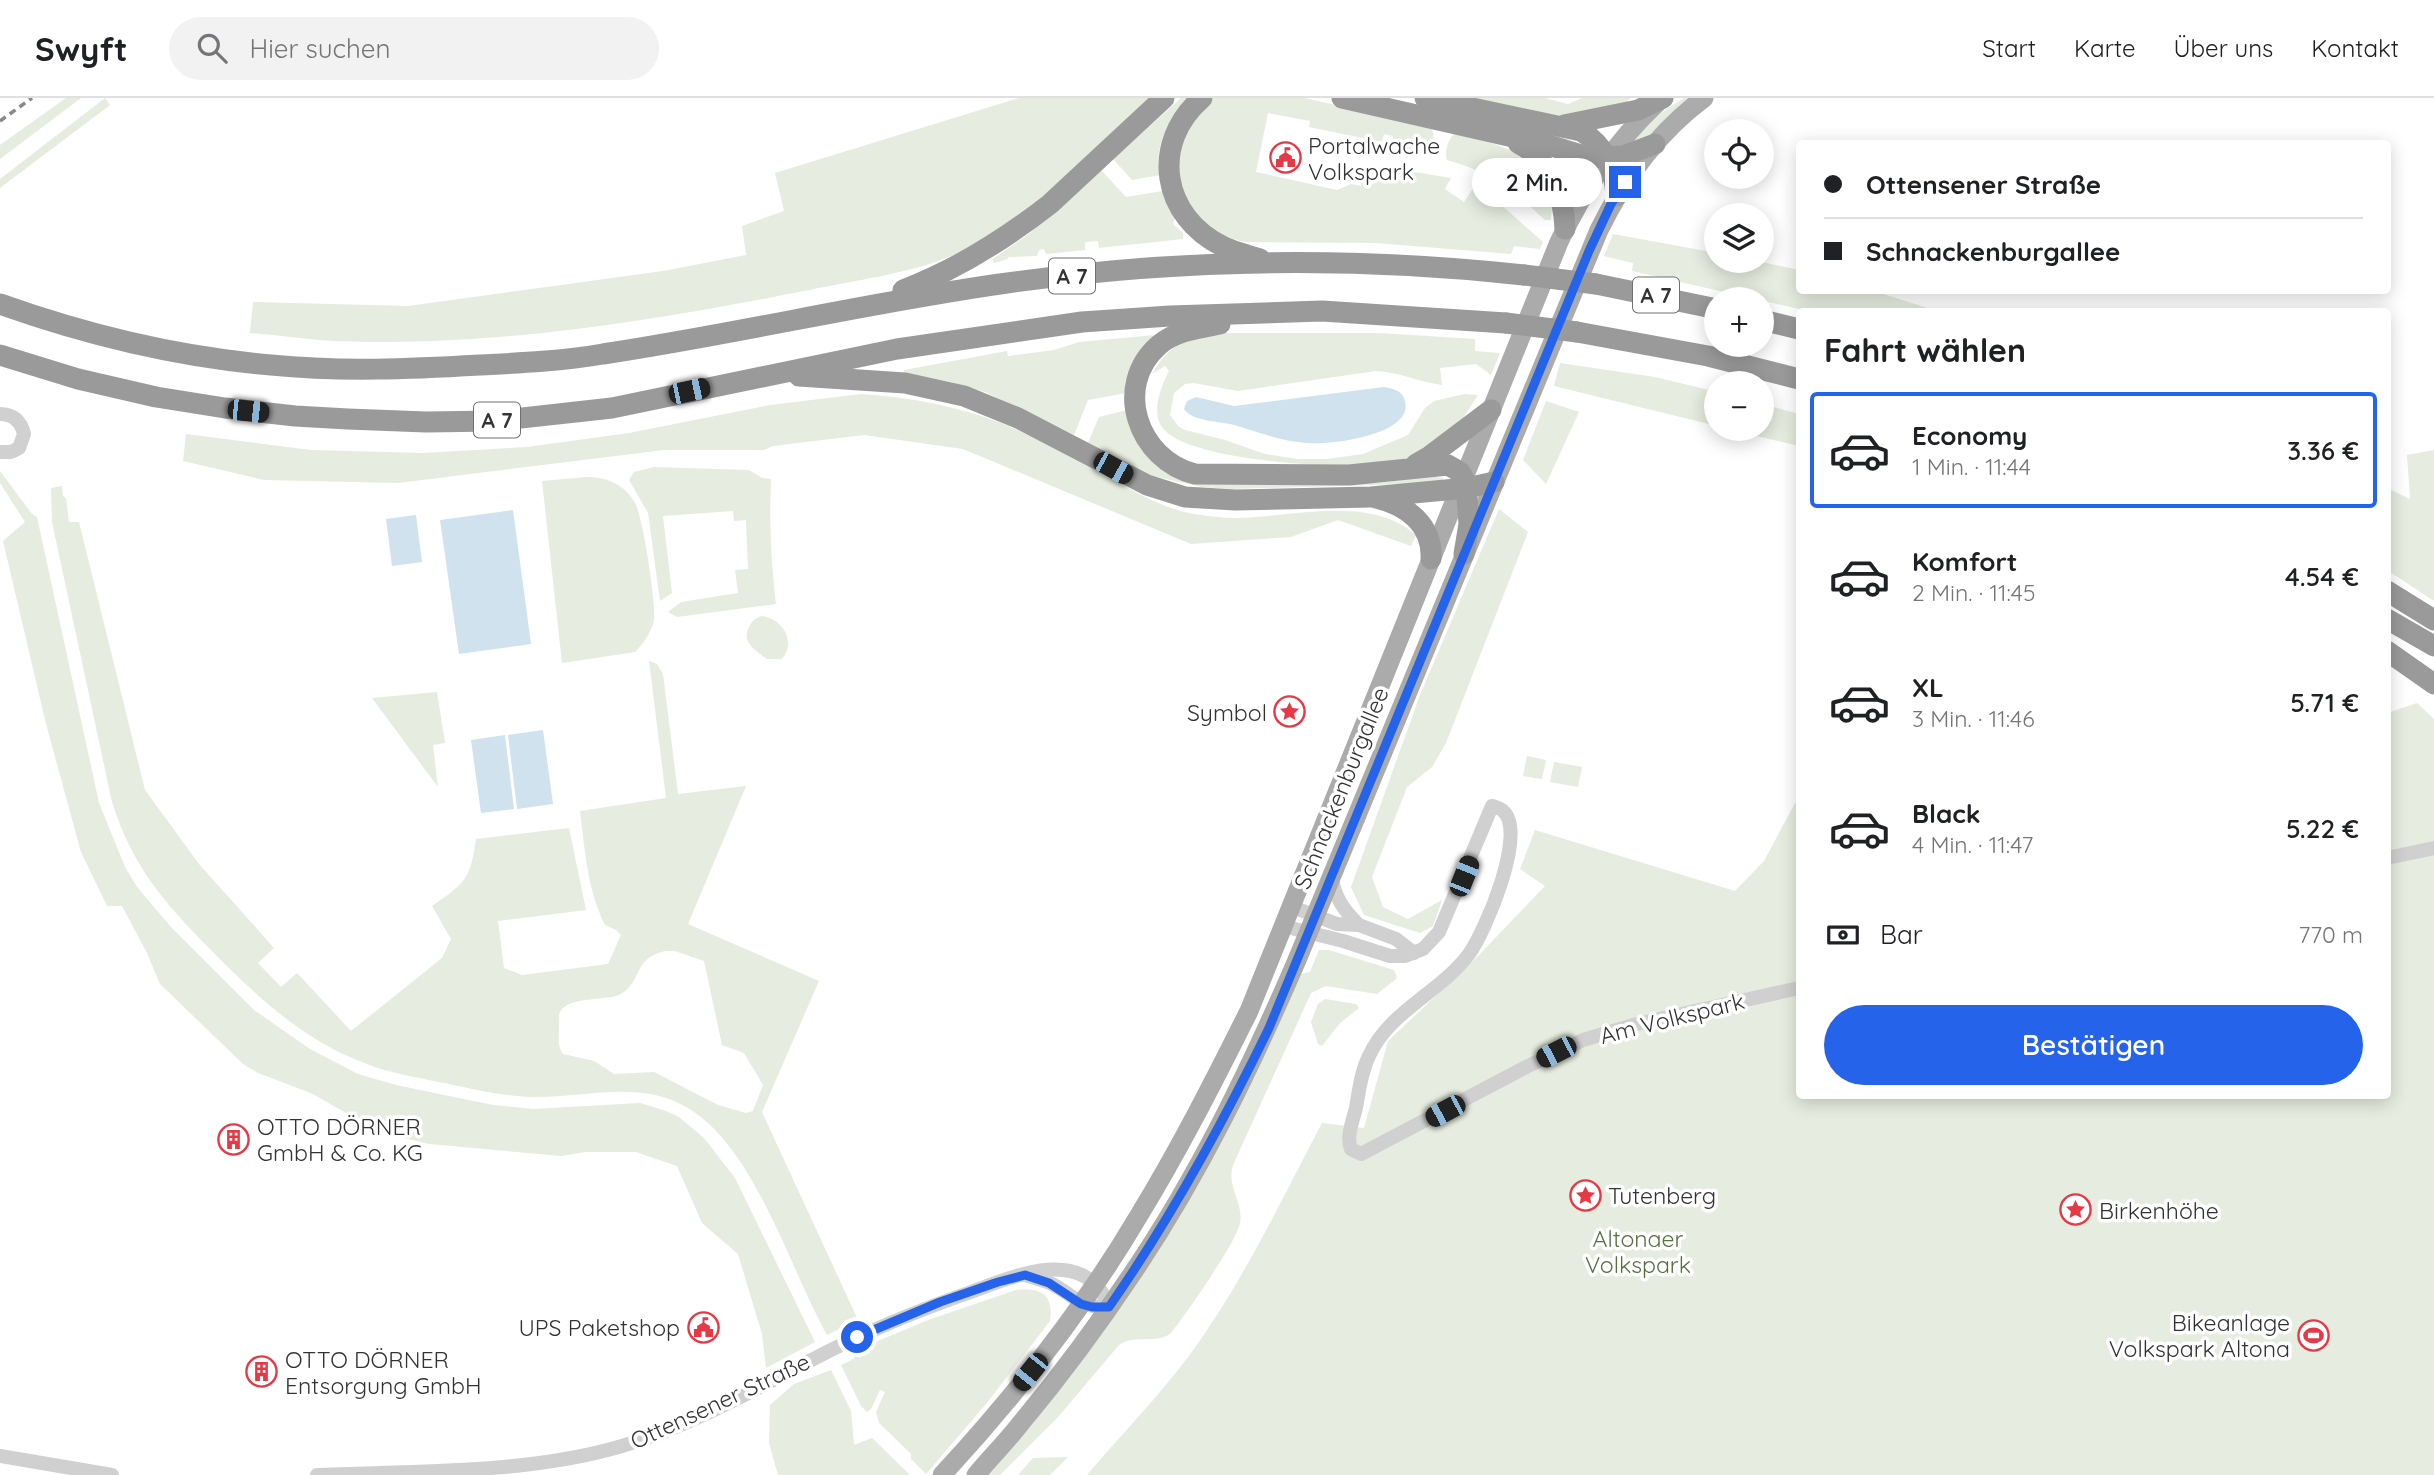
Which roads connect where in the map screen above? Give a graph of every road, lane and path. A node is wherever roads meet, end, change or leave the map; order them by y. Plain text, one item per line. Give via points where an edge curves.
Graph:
1 (1164, 98) edge
2 (1202, 98) edge
3 (1342, 98) edge
4 (1425, 98) edge
5 (1663, 98) edge
6 (1704, 98) edge
7 (1562, 126) junction
8 (1503, 135) junction
9 (1655, 144) junction
10 (1607, 158) junction
11 (1616, 196) junction
12 (1565, 229) junction
13 (1279, 264) junction
14 (0, 304) edge
15 (866, 305) junction
16 (1704, 306) edge
17 (1292, 312) junction
18 (1774, 323) edge
19 (1796, 328) edge
20 (0, 355) edge
21 (765, 375) junction
22 (1796, 378) edge
23 (1490, 410) junction
24 (0, 414) edge
25 (0, 452) edge
26 (1407, 469) junction
27 (1494, 482) junction
28 (1463, 485) junction
29 (1371, 497) junction
30 (1464, 554) junction
31 (1431, 559) junction
32 (2391, 593) edge
33 (2434, 620) edge
34 (2391, 621) edge
35 (2434, 646) edge
36 (2391, 654) edge
37 (2434, 684) edge
38 (2434, 848) edge
39 (2391, 857) edge
40 (1331, 876) junction
41 (1290, 906) junction
42 (1312, 924) junction
43 (1359, 925) junction
44 (1283, 926) junction
45 (1414, 953) junction
46 (1796, 989) edge
47 (1025, 1275) junction
48 (1096, 1283) junction
49 (1081, 1304) junction
50 (1109, 1307) junction
51 (0, 1456) edge
52 (112, 1475) edge
53 (317, 1475) edge
54 (942, 1475) edge
55 (976, 1475) edge

1 - 15 highway via 1050,204 1006,237 942,275
2 - 13 highway via 1180,123 1169,155 1172,190 1187,218 1222,246
3 - 8 highway
4 - 7 highway
5 - 7 highway via 1638,110
5 - 10 main road, Schnackenburgallee
6 - 9 main road, Schnackenburgallee
7 - 10 highway via 1595,140
8 - 10 highway
8 - 12 highway via 1535,154 1548,170 1563,208
9 - 10 highway
9 - 11 main road, Schnackenburgallee
10 - 11 highway
10 - 12 main road, Schnackenburgallee
11 - 27 main road, Schnackenburgallee
12 - 23 main road, Schnackenburgallee
13 - 15 highway, A 7 via 1113,271
13 - 16 highway, A 7, bridge via 1402,264 1524,275
14 - 15 highway, A 7 via 163,349 231,361 353,369 416,369 601,355
17 - 21 highway, A 7 via 1082,322 897,349
17 - 22 highway, A 7, bridge via 1506,323 1577,332 1709,356
17 - 26 highway via 1192,329 1169,338 1149,355 1138,379 1135,401 1142,432 1155,452 1184,471 1209,475 1349,475
18 - 19 highway
20 - 21 highway, A 7 via 79,379 225,408 426,422 495,421 612,408
21 - 29 highway via 905,383 964,396 1171,494 1235,500
23 - 26 highway
23 - 28 main road, Schnackenburgallee
24 - 25 street via 17,419 24,434 15,450
26 - 28 highway via 1448,465 1457,469
27 - 28 highway
27 - 30 main road, Schnackenburgallee
28 - 29 highway
28 - 30 highway via 1469,524
28 - 31 main road, Schnackenburgallee
29 - 31 highway via 1395,503 1418,519 1430,540
30 - 40 main road, Schnackenburgallee
31 - 41 main road, Schnackenburgallee
32 - 33 highway
34 - 35 highway
36 - 37 highway
38 - 39 street
40 - 42 main road, Schnackenburgallee
40 - 43 street via 1337,898
41 - 42 street
41 - 44 main road, Schnackenburgallee
42 - 43 street
42 - 44 street
42 - 45 street via 1390,956
42 - 50 main road, Schnackenburgallee via 1269,1028 1211,1143
43 - 45 street via 1396,939
44 - 48 main road, Schnackenburgallee via 1248,1011 1198,1111
45 - 46 street, Am Volkspark via 1429,946 1439,932 1492,806 1502,809 1511,829 1509,858 1485,924 1462,963 1392,1023 1369,1055 1349,1144 1356,1153 1366,1153 1583,1041 1637,1024
47 - 48 street, Ottensener Straße via 1066,1270
47 - 49 street via 1049,1283
47 - 53 street, Ottensener Straße via 891,1321 703,1414 622,1446 519,1466
48 - 49 main road, Schnackenburgallee
48 - 50 street
49 - 50 street
49 - 54 main road, Schnackenburgallee
50 - 55 main road, Schnackenburgallee
51 - 52 street

